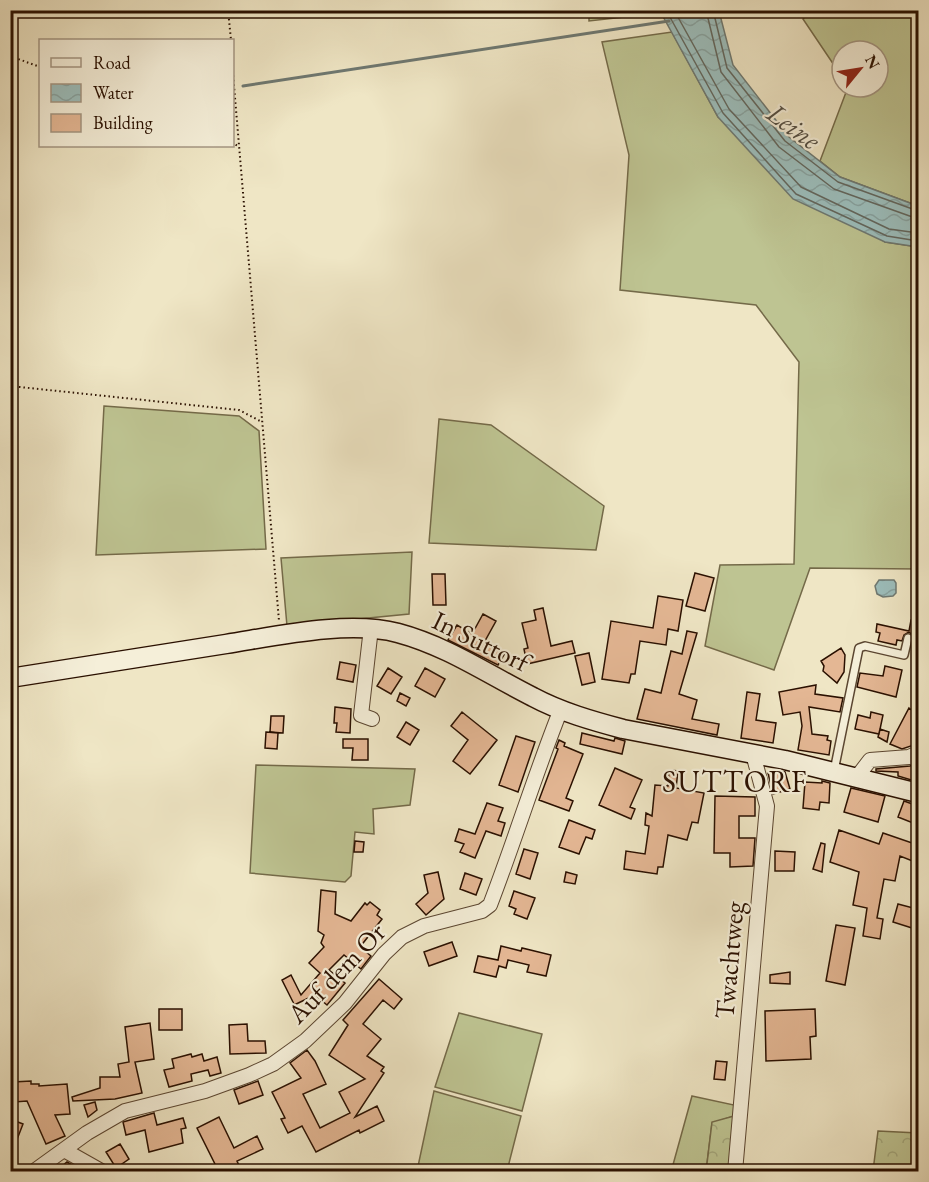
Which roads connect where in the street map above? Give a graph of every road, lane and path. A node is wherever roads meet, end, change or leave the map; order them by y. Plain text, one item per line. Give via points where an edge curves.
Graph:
1 (228, 10) edge
2 (231, 39) edge
3 (10, 56) edge
4 (39, 67) edge
5 (234, 83) edge
6 (234, 143) edge
7 (240, 147) junction
8 (10, 386) edge
9 (262, 422) junction
10 (371, 628) junction
11 (281, 636) junction
12 (908, 638) dead end
13 (10, 678) edge
14 (561, 709) junction
15 (372, 719) dead end
16 (918, 753) edge
17 (753, 754) junction
18 (834, 771) junction
19 (857, 777) junction
20 (918, 793) edge
21 (64, 1150) junction
22 (37, 1171) edge
23 (104, 1172) edge
24 (735, 1172) edge

1 - 2 path
3 - 4 path
5 - 7 path
6 - 7 path
7 - 9 path
8 - 9 path via 239,410
9 - 11 path
10 - 11 main road, In Suttorf
10 - 14 main road, In Suttorf via 444,649
10 - 15 street via 361,715
11 - 13 main road, In Suttorf
12 - 18 lane via 904,654 859,648
14 - 17 main road, In Suttorf via 623,729
14 - 21 street, Auf dem Or via 486,909 424,926 402,937 345,1003 273,1064 205,1091 125,1111
16 - 19 street via 870,760
17 - 18 main road, In Suttorf
17 - 24 street, Twachtweg via 767,806
18 - 19 main road, In Suttorf
19 - 20 main road, In Suttorf
21 - 22 street, Auf dem Or
21 - 23 street

